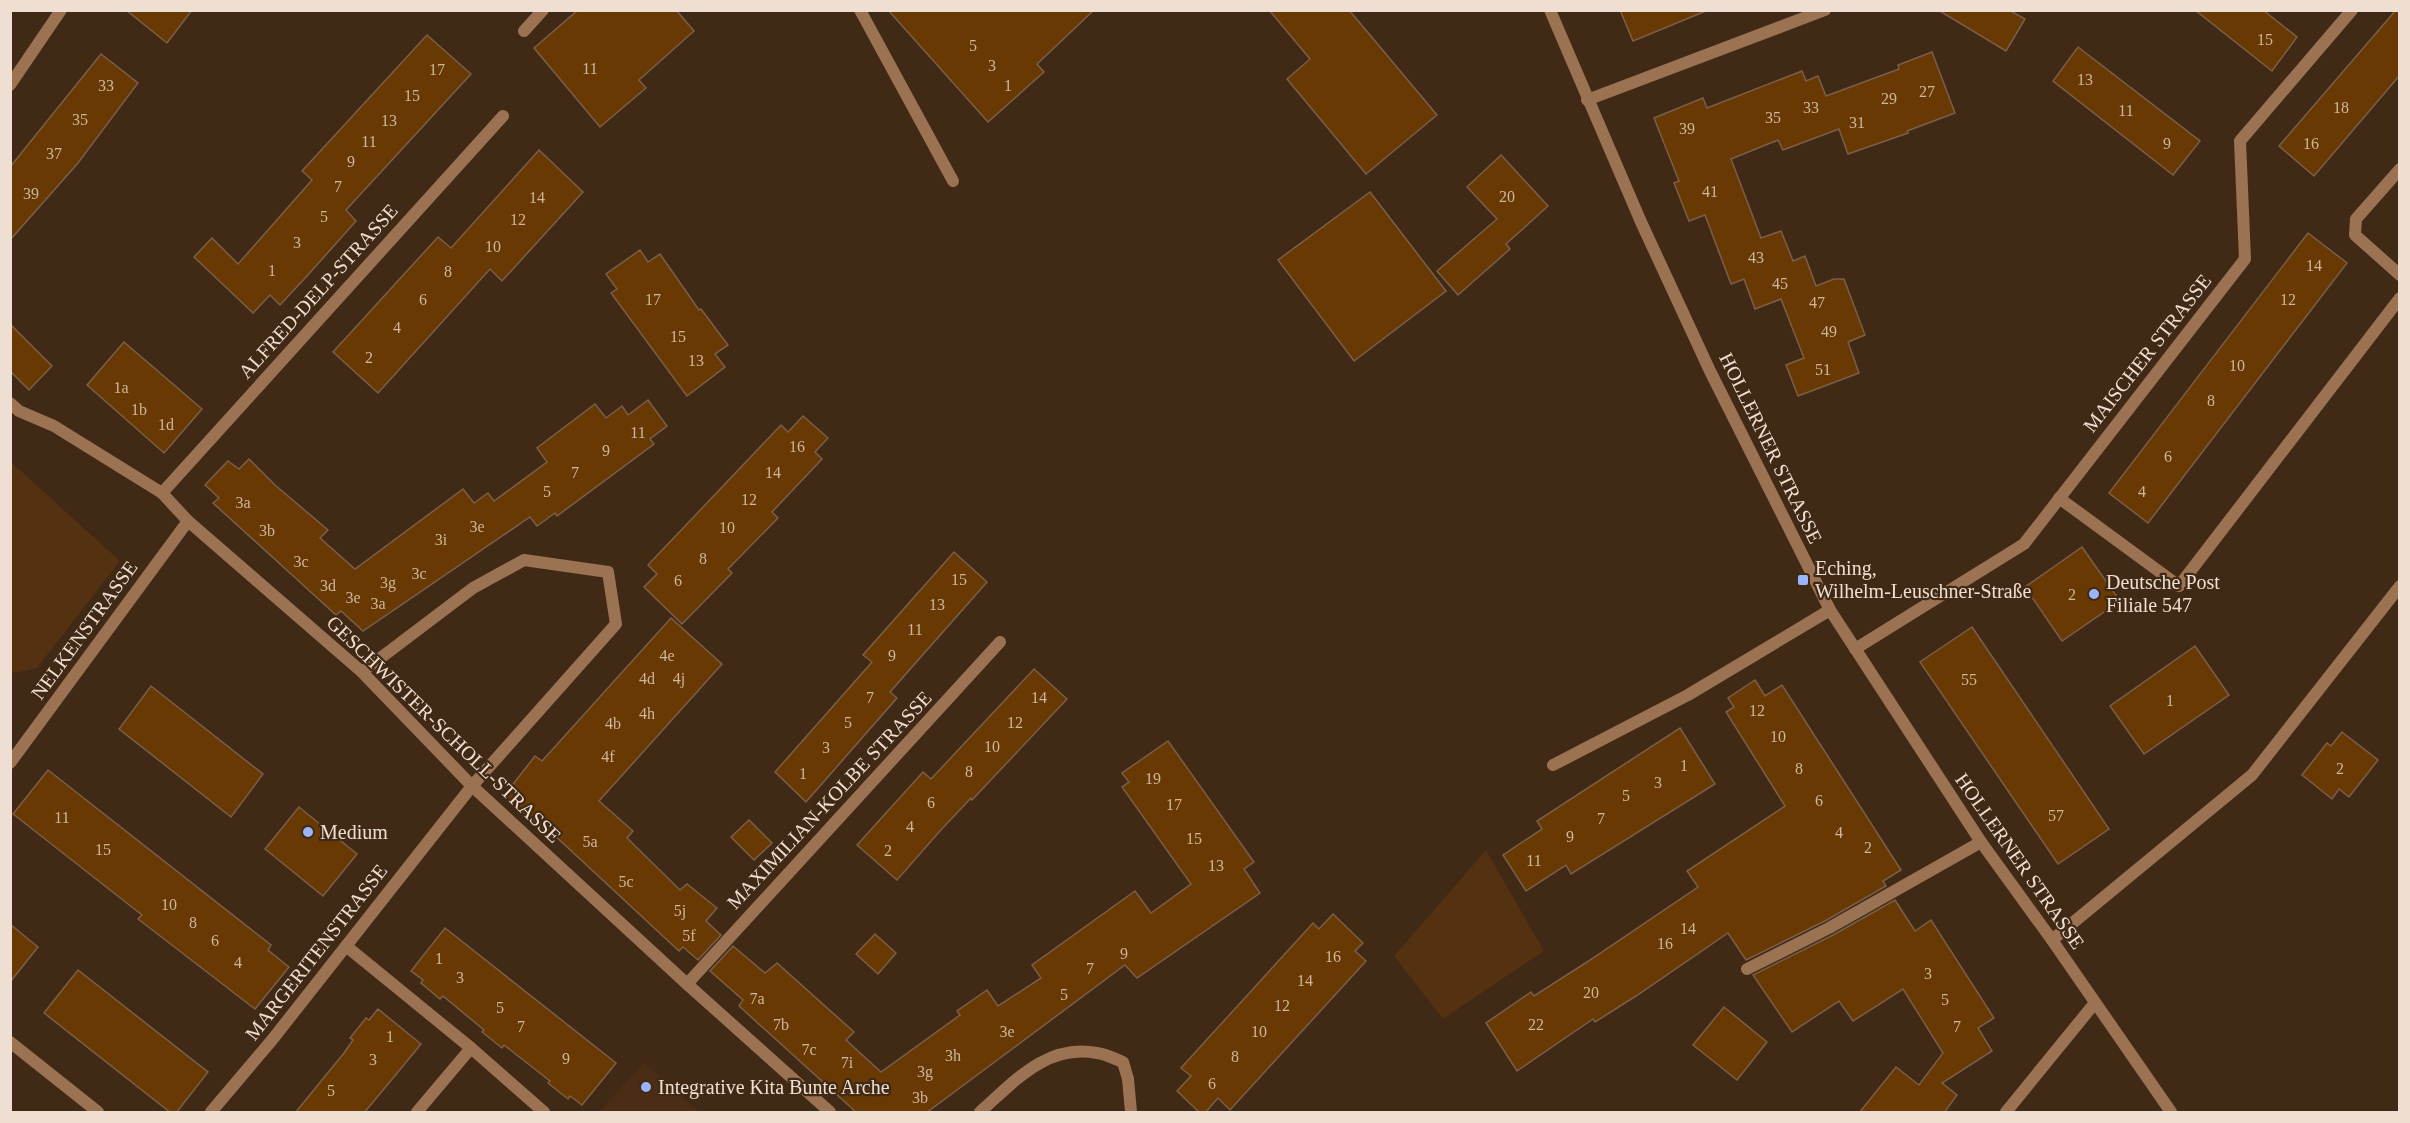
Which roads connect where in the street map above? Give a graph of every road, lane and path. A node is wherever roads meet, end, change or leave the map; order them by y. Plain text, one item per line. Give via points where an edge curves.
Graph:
1 (61, 10) edge
2 (543, 10) edge
3 (860, 10) edge
4 (1550, 10) edge
5 (1825, 10) edge
6 (2352, 10) edge
7 (524, 30) dead end
8 (10, 85) edge
9 (1587, 100) junction
10 (503, 116) dead end
11 (2400, 169) edge
12 (953, 181) dead end
13 (2400, 275) edge
14 (2400, 298) edge
15 (10, 403) edge
16 (162, 493) junction
17 (2059, 498) junction
18 (188, 521) junction
19 (2400, 586) edge
20 (1830, 610) junction
21 (1000, 642) dead end
22 (1855, 649) junction
23 (362, 672) junction
24 (10, 763) edge
25 (1553, 765) dead end
26 (472, 786) junction
27 (1981, 842) junction
28 (2052, 940) junction
29 (346, 946) junction
30 (1747, 969) dead end
31 (687, 984) junction
32 (2094, 1004) junction
33 (10, 1042) edge
34 (471, 1048) junction
35 (99, 1113) edge
36 (211, 1113) edge
37 (417, 1113) edge
38 (544, 1113) edge
39 (830, 1113) edge
40 (980, 1113) edge
41 (1131, 1113) edge
42 (2006, 1113) edge
43 (2171, 1113) edge

1 - 8 street
2 - 7 street
3 - 12 street
4 - 9 street, HOLLERNER STRASSE
5 - 9 street
6 - 17 street, MAISCHER STRASSE via 2240,141 2245,259
9 - 20 street, HOLLERNER STRASSE via 1710,371
10 - 16 street, ALFRED-DELP-STRASSE
11 - 13 street via 2356,219 2355,235
14 - 17 street via 2179,586
15 - 16 street, GESCHWISTER-SCHOLL-STRASSE
16 - 18 street, GESCHWISTER-SCHOLL-STRASSE
17 - 22 street, MAISCHER STRASSE via 2024,544
18 - 23 street, GESCHWISTER-SCHOLL-STRASSE
18 - 24 street, NELKENSTRASSE
19 - 28 street via 2252,775
20 - 22 street, HOLLERNER STRASSE
20 - 25 street via 1688,695
21 - 31 street, MAXIMILIAN-KOLBE STRASSE
22 - 27 street, HOLLERNER STRASSE
23 - 26 street, GESCHWISTER-SCHOLL-STRASSE
23 - 26 street, MARGERITENSTRASSE via 473,588 524,560 608,572 616,624
26 - 29 street, MARGERITENSTRASSE
26 - 31 street, GESCHWISTER-SCHOLL-STRASSE
27 - 28 street, HOLLERNER STRASSE
27 - 30 street via 1829,928
28 - 32 street, HOLLERNER STRASSE
29 - 34 street
29 - 36 street, MARGERITENSTRASSE
31 - 39 street, GESCHWISTER-SCHOLL-STRASSE
32 - 42 street
32 - 43 street, HOLLERNER STRASSE
33 - 35 street
34 - 37 street
34 - 38 street
40 - 41 street via 1031,1066 1071,1051 1097,1053 1123,1062

